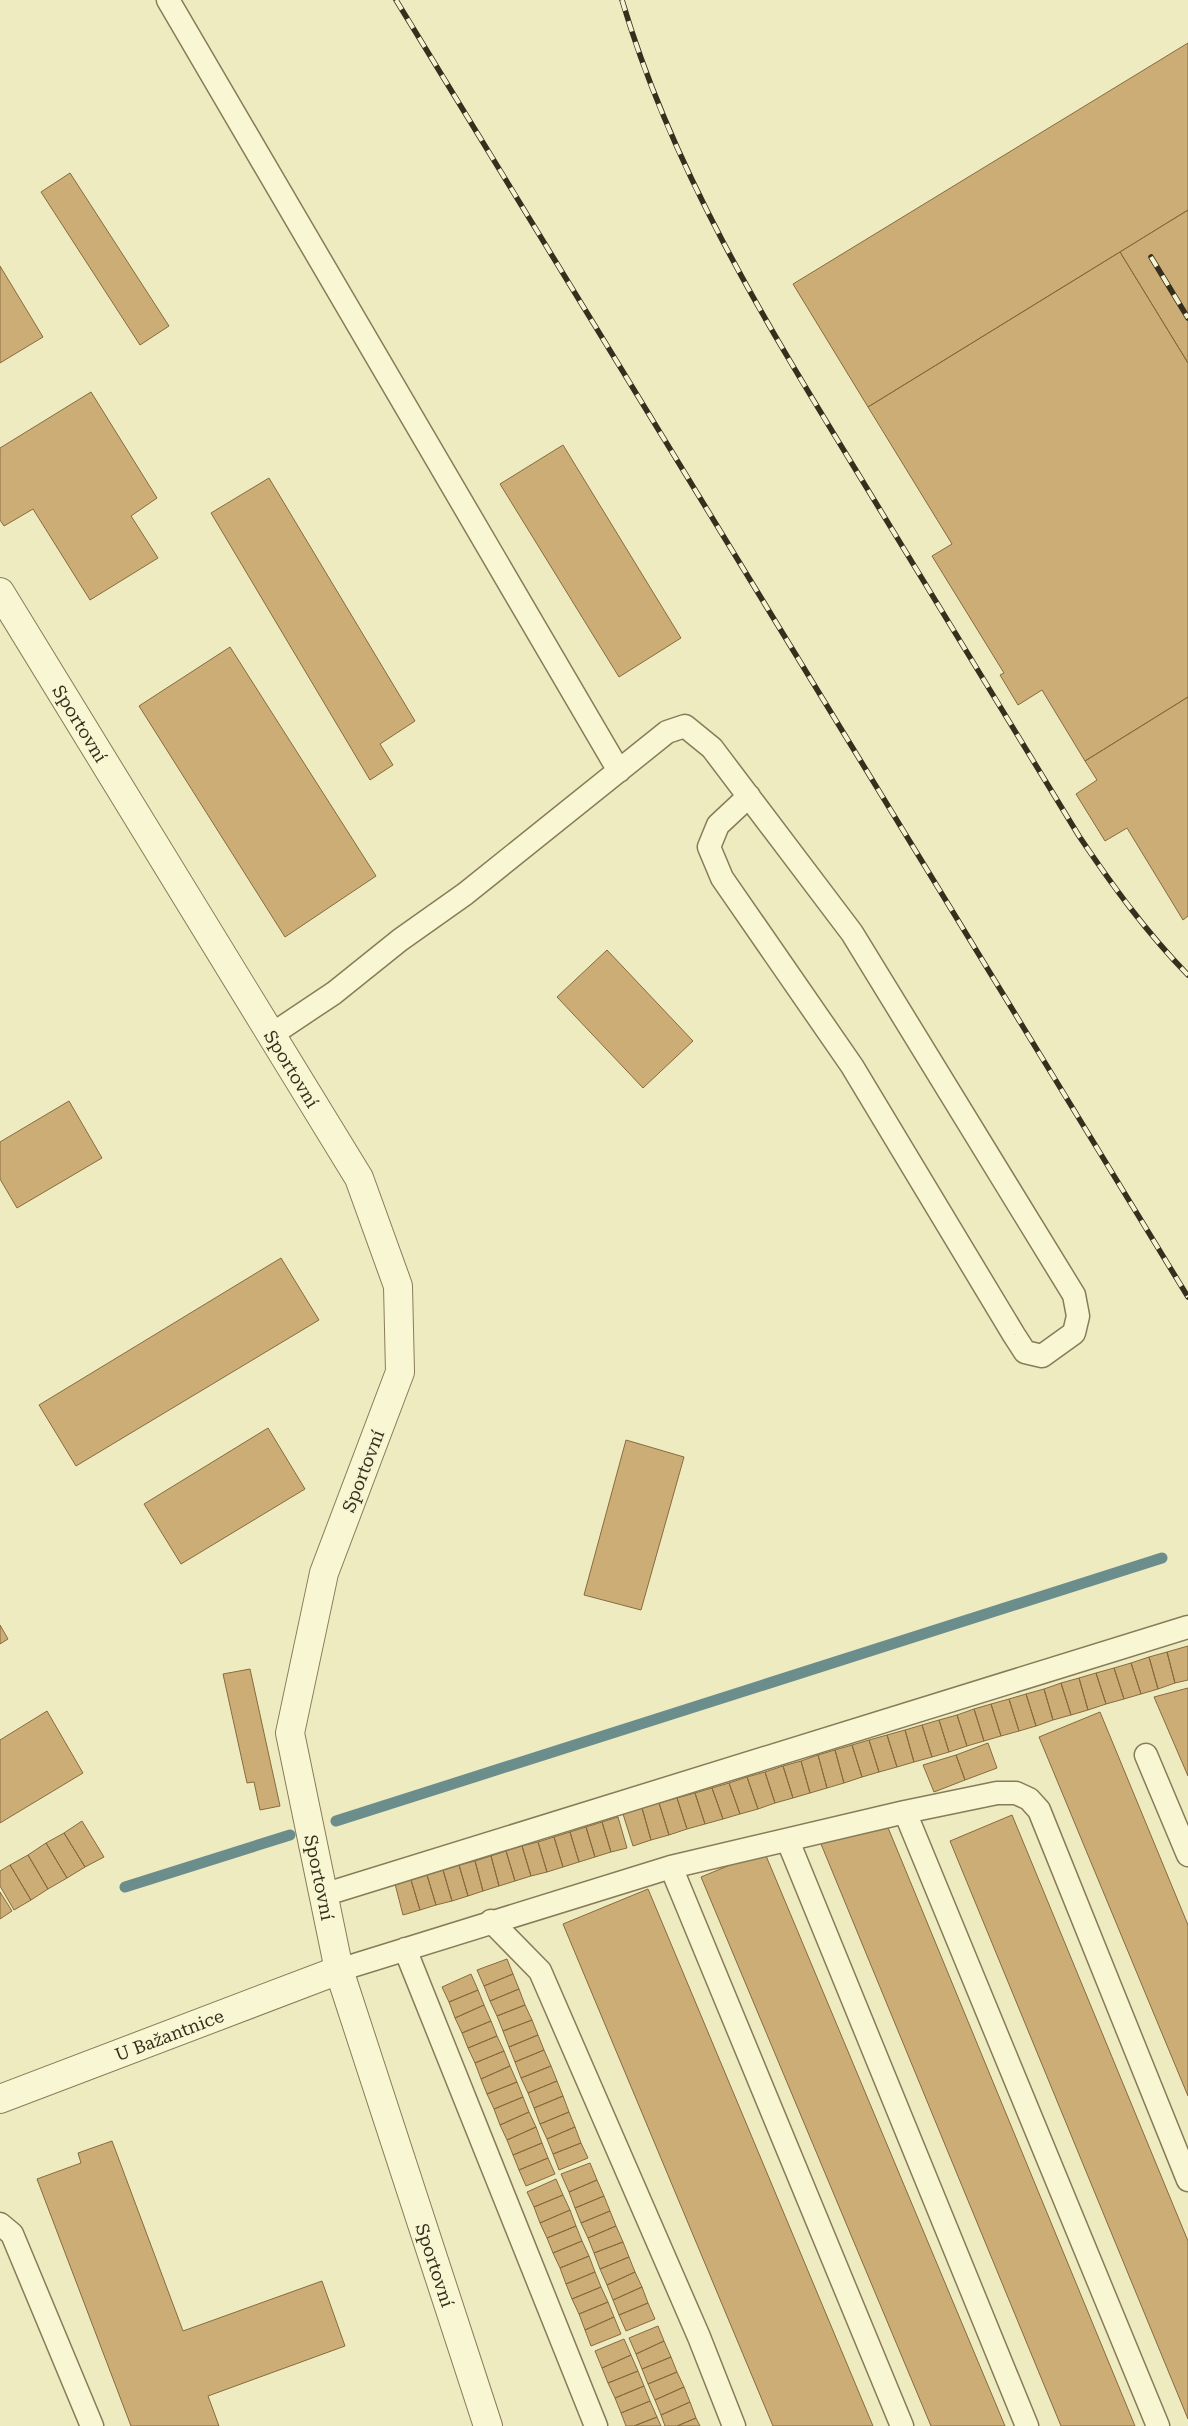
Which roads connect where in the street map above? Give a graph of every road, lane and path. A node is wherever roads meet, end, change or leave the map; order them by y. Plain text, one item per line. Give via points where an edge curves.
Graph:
1 (168, 0) edge
2 (0, 592) edge
3 (619, 770) junction
4 (749, 796) junction
5 (272, 1035) junction
6 (1188, 1626) edge
7 (1146, 1755) dead end
8 (905, 1812) junction
9 (788, 1841) junction
10 (1188, 1855) edge
11 (671, 1867) junction
12 (323, 1895) junction
13 (491, 1921) junction
14 (405, 1949) junction
15 (338, 1970) junction
16 (0, 2099) edge
17 (1188, 2180) edge
18 (0, 2224) edge
19 (92, 2426) edge
20 (488, 2426) edge
21 (596, 2426) edge
22 (734, 2426) edge
23 (902, 2426) edge
24 (1027, 2426) edge
25 (1158, 2426) edge

1 - 3 lane
2 - 5 street, Sportovní
3 - 4 lane via 667,732 685,726 712,748
3 - 5 lane via 465,894 334,993
4 - 4 lane via 718,825 709,847 722,878 852,1066 1025,1352 1042,1356 1074,1333 1078,1316 1074,1295 852,933
5 - 12 street, Sportovní via 359,1178 398,1286 400,1372 324,1573 290,1733
6 - 12 lane
7 - 10 lane
8 - 9 lane
8 - 17 lane via 998,1793 1016,1793 1039,1810
8 - 25 lane
9 - 11 lane
9 - 24 lane
11 - 13 lane
11 - 23 lane
12 - 15 street, Sportovní
13 - 14 lane
13 - 22 lane via 540,1972 699,2337
14 - 15 lane
14 - 21 lane
15 - 16 street, U Bažantnice
15 - 20 street, Sportovní
18 - 19 lane via 12,2234

